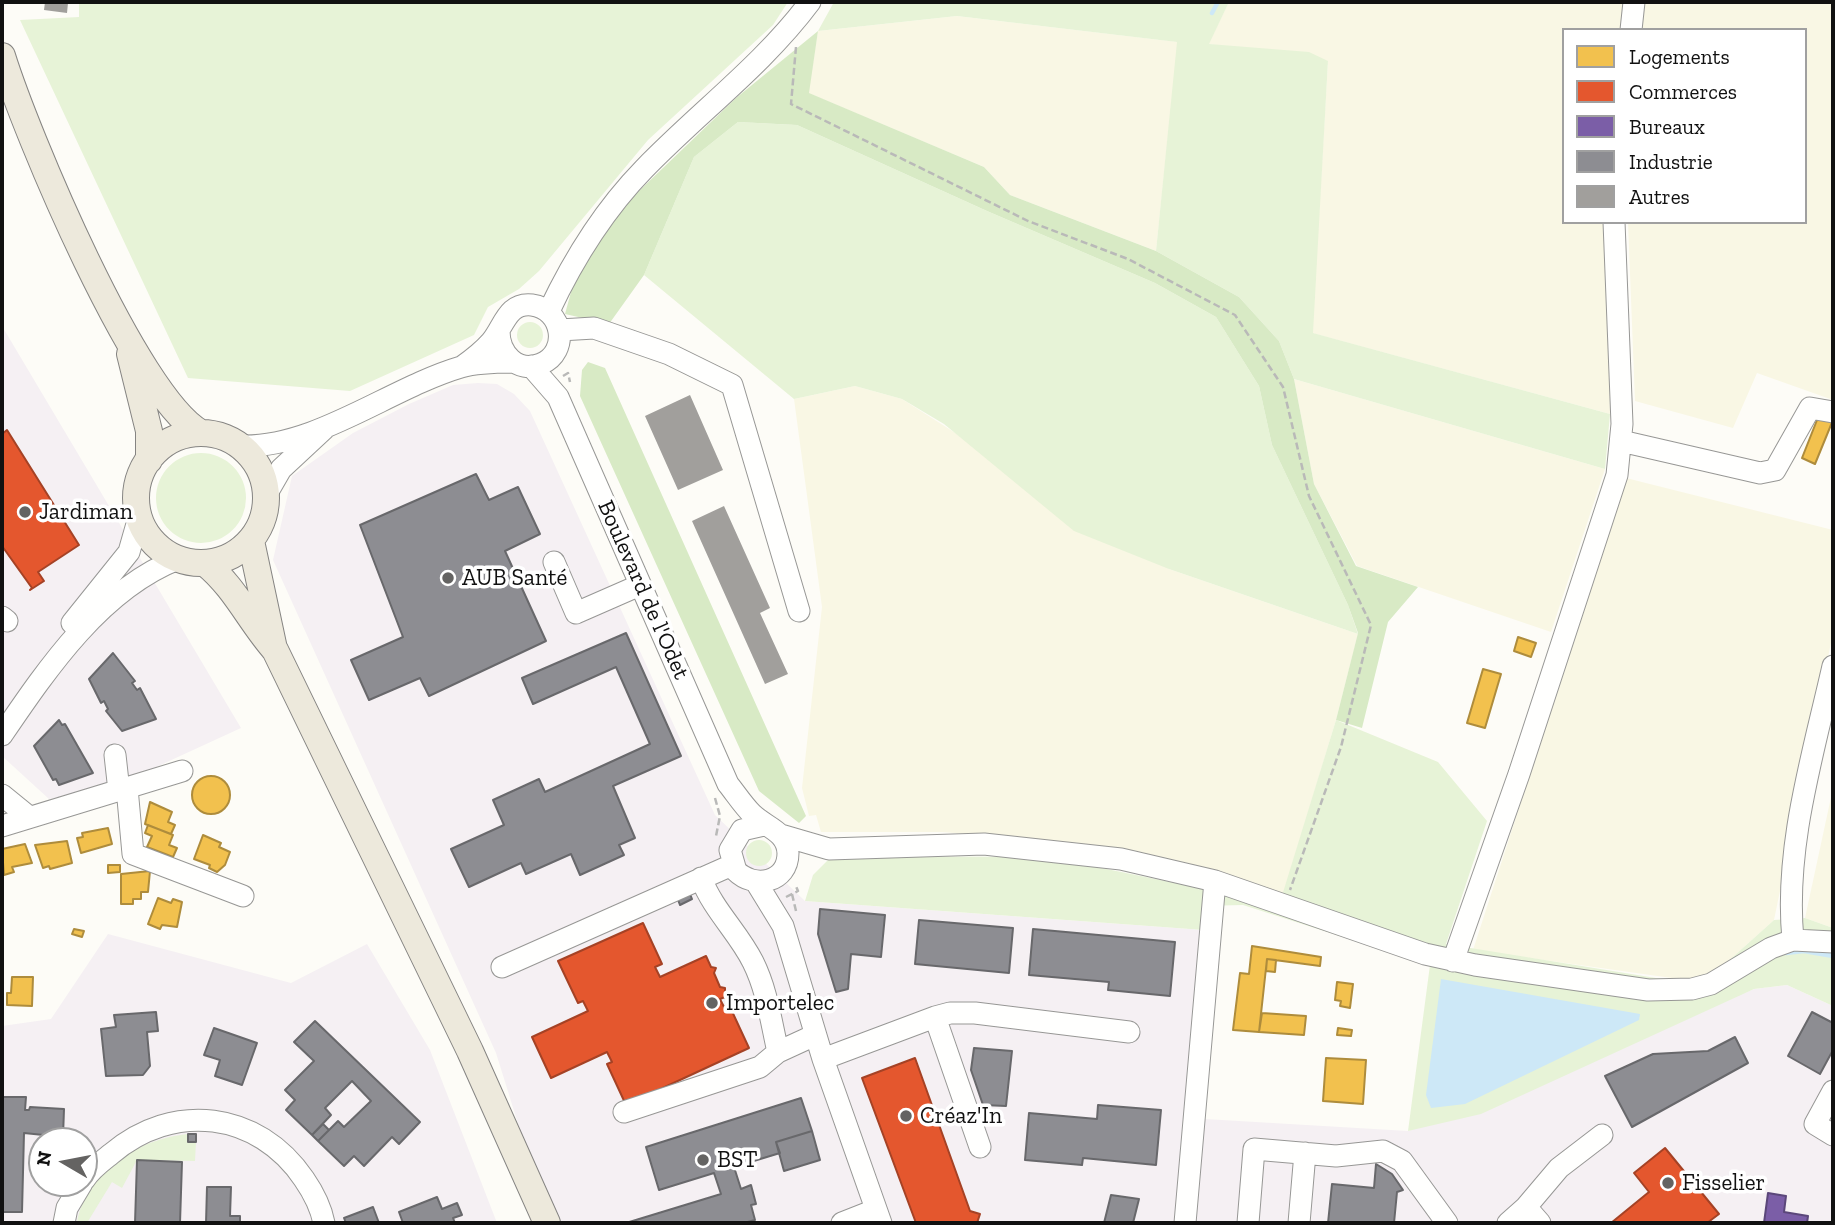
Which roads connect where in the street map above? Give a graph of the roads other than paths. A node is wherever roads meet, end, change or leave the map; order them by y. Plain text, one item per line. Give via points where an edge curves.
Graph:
1 (1634, 2) edge
2 (805, 10) edge
3 (1631, 28) edge
4 (2, 56) edge
5 (1614, 224) edge
6 (549, 312) junction
7 (560, 330) junction
8 (499, 331) junction
9 (125, 335) junction
10 (556, 352) junction
11 (522, 364) junction
12 (463, 366) junction
13 (558, 397) junction
14 (1833, 412) edge
15 (326, 428) junction
16 (201, 433) junction
17 (1621, 441) junction
18 (241, 446) junction
19 (149, 460) junction
20 (266, 495) junction
21 (139, 517) junction
22 (251, 541) junction
23 (178, 559) junction
24 (554, 562) dead end
25 (205, 563) junction
26 (640, 585) junction
27 (799, 611) dead end
28 (275, 650) junction
29 (1833, 666) edge
30 (2, 711) edge
31 (2, 735) edge
32 (115, 755) dead end
33 (183, 771) dead end
34 (123, 790) junction
35 (721, 790) junction
36 (2, 795) edge
37 (29, 817) junction
38 (2, 826) edge
39 (772, 830) junction
40 (736, 836) junction
41 (829, 849) junction
42 (784, 867) junction
43 (717, 871) junction
44 (1215, 881) junction
45 (756, 882) junction
46 (243, 896) dead end
47 (783, 926) junction
48 (1793, 940) junction
49 (1833, 942) edge
50 (1454, 961) junction
51 (502, 967) dead end
52 (935, 1017) junction
53 (1129, 1032) dead end
54 (816, 1034) junction
55 (778, 1052) junction
56 (823, 1059) junction
57 (1833, 1091) edge
58 (624, 1112) dead end
59 (1602, 1135) dead end
60 (1833, 1135) edge
61 (980, 1147) dead end
62 (1305, 1153) junction
63 (98, 1168) edge
64 (74, 1197) edge
65 (1533, 1215) edge
66 (878, 1216) edge
67 (64, 1223) edge
68 (324, 1223) edge
69 (547, 1223) edge
70 (842, 1223) edge
71 (1185, 1223) edge
72 (1248, 1223) edge
73 (1299, 1223) edge
74 (1447, 1223) edge
75 (1508, 1223) edge

1 - 3 street
2 - 6 street via 642,171 580,253
4 - 9 main road via 30,135
5 - 17 street
6 - 7 street
6 - 8 street via 534,305 519,307 506,316
7 - 10 street
7 - 27 street via 594,328 669,354 732,385
8 - 11 street via 502,349
8 - 12 street
9 - 16 main road via 174,411
9 - 19 main road via 149,431
10 - 11 street via 545,362
10 - 13 street, Boulevard de l'Odet
11 - 12 street
11 - 13 street, Boulevard de l'Odet
12 - 15 street via 403,389
13 - 26 street, Boulevard de l'Odet
14 - 17 street via 1810,408 1775,470 1760,473
15 - 18 street via 274,443
15 - 20 street via 281,468
16 - 18 main road via 222,436
16 - 19 main road via 172,440
17 - 50 street via 1608,507
18 - 20 main road via 259,468
19 - 21 main road via 137,487
20 - 22 main road via 261,524
21 - 23 main road via 154,543
21 - 30 street via 129,552
22 - 25 main road via 225,559
22 - 28 main road
23 - 25 main road
23 - 31 street via 151,570 106,606 50,669
24 - 26 street via 576,613
25 - 28 main road via 231,588 255,628
26 - 35 street, Boulevard de l'Odet
28 - 69 main road via 470,1051
29 - 48 street via 1794,845
32 - 34 street
33 - 34 street
34 - 37 street
34 - 46 street via 133,854
35 - 39 street, Boulevard de l'Odet
35 - 40 street, Boulevard de l'Odet
36 - 37 street
37 - 38 street
39 - 40 street via 748,827
39 - 41 street
39 - 42 street, Boulevard de l'Odet via 786,843
40 - 43 street, Boulevard de l'Odet
41 - 42 street
41 - 44 street via 984,844 1121,859
42 - 45 street via 769,880
42 - 47 street, Boulevard de l'Odet
43 - 45 street, Boulevard de l'Odet
43 - 51 street
43 - 55 street via 709,900 752,960 765,993
44 - 50 street
44 - 71 street
45 - 47 street, Boulevard de l'Odet
47 - 54 street, Boulevard de l'Odet
48 - 49 street
48 - 50 street via 1711,984 1670,991
52 - 53 street via 975,1013
52 - 56 street
52 - 61 street
54 - 55 street
54 - 56 street, Boulevard de l'Odet
55 - 58 street via 760,1067
56 - 66 street, Boulevard de l'Odet
57 - 60 street via 1815,1124
59 - 65 street via 1559,1168
62 - 72 street via 1254,1149
62 - 73 street
62 - 74 street via 1383,1152 1402,1161
63 - 68 street via 124,1143 168,1123 232,1124 280,1149 312,1191
64 - 67 street
65 - 75 street
66 - 70 street

